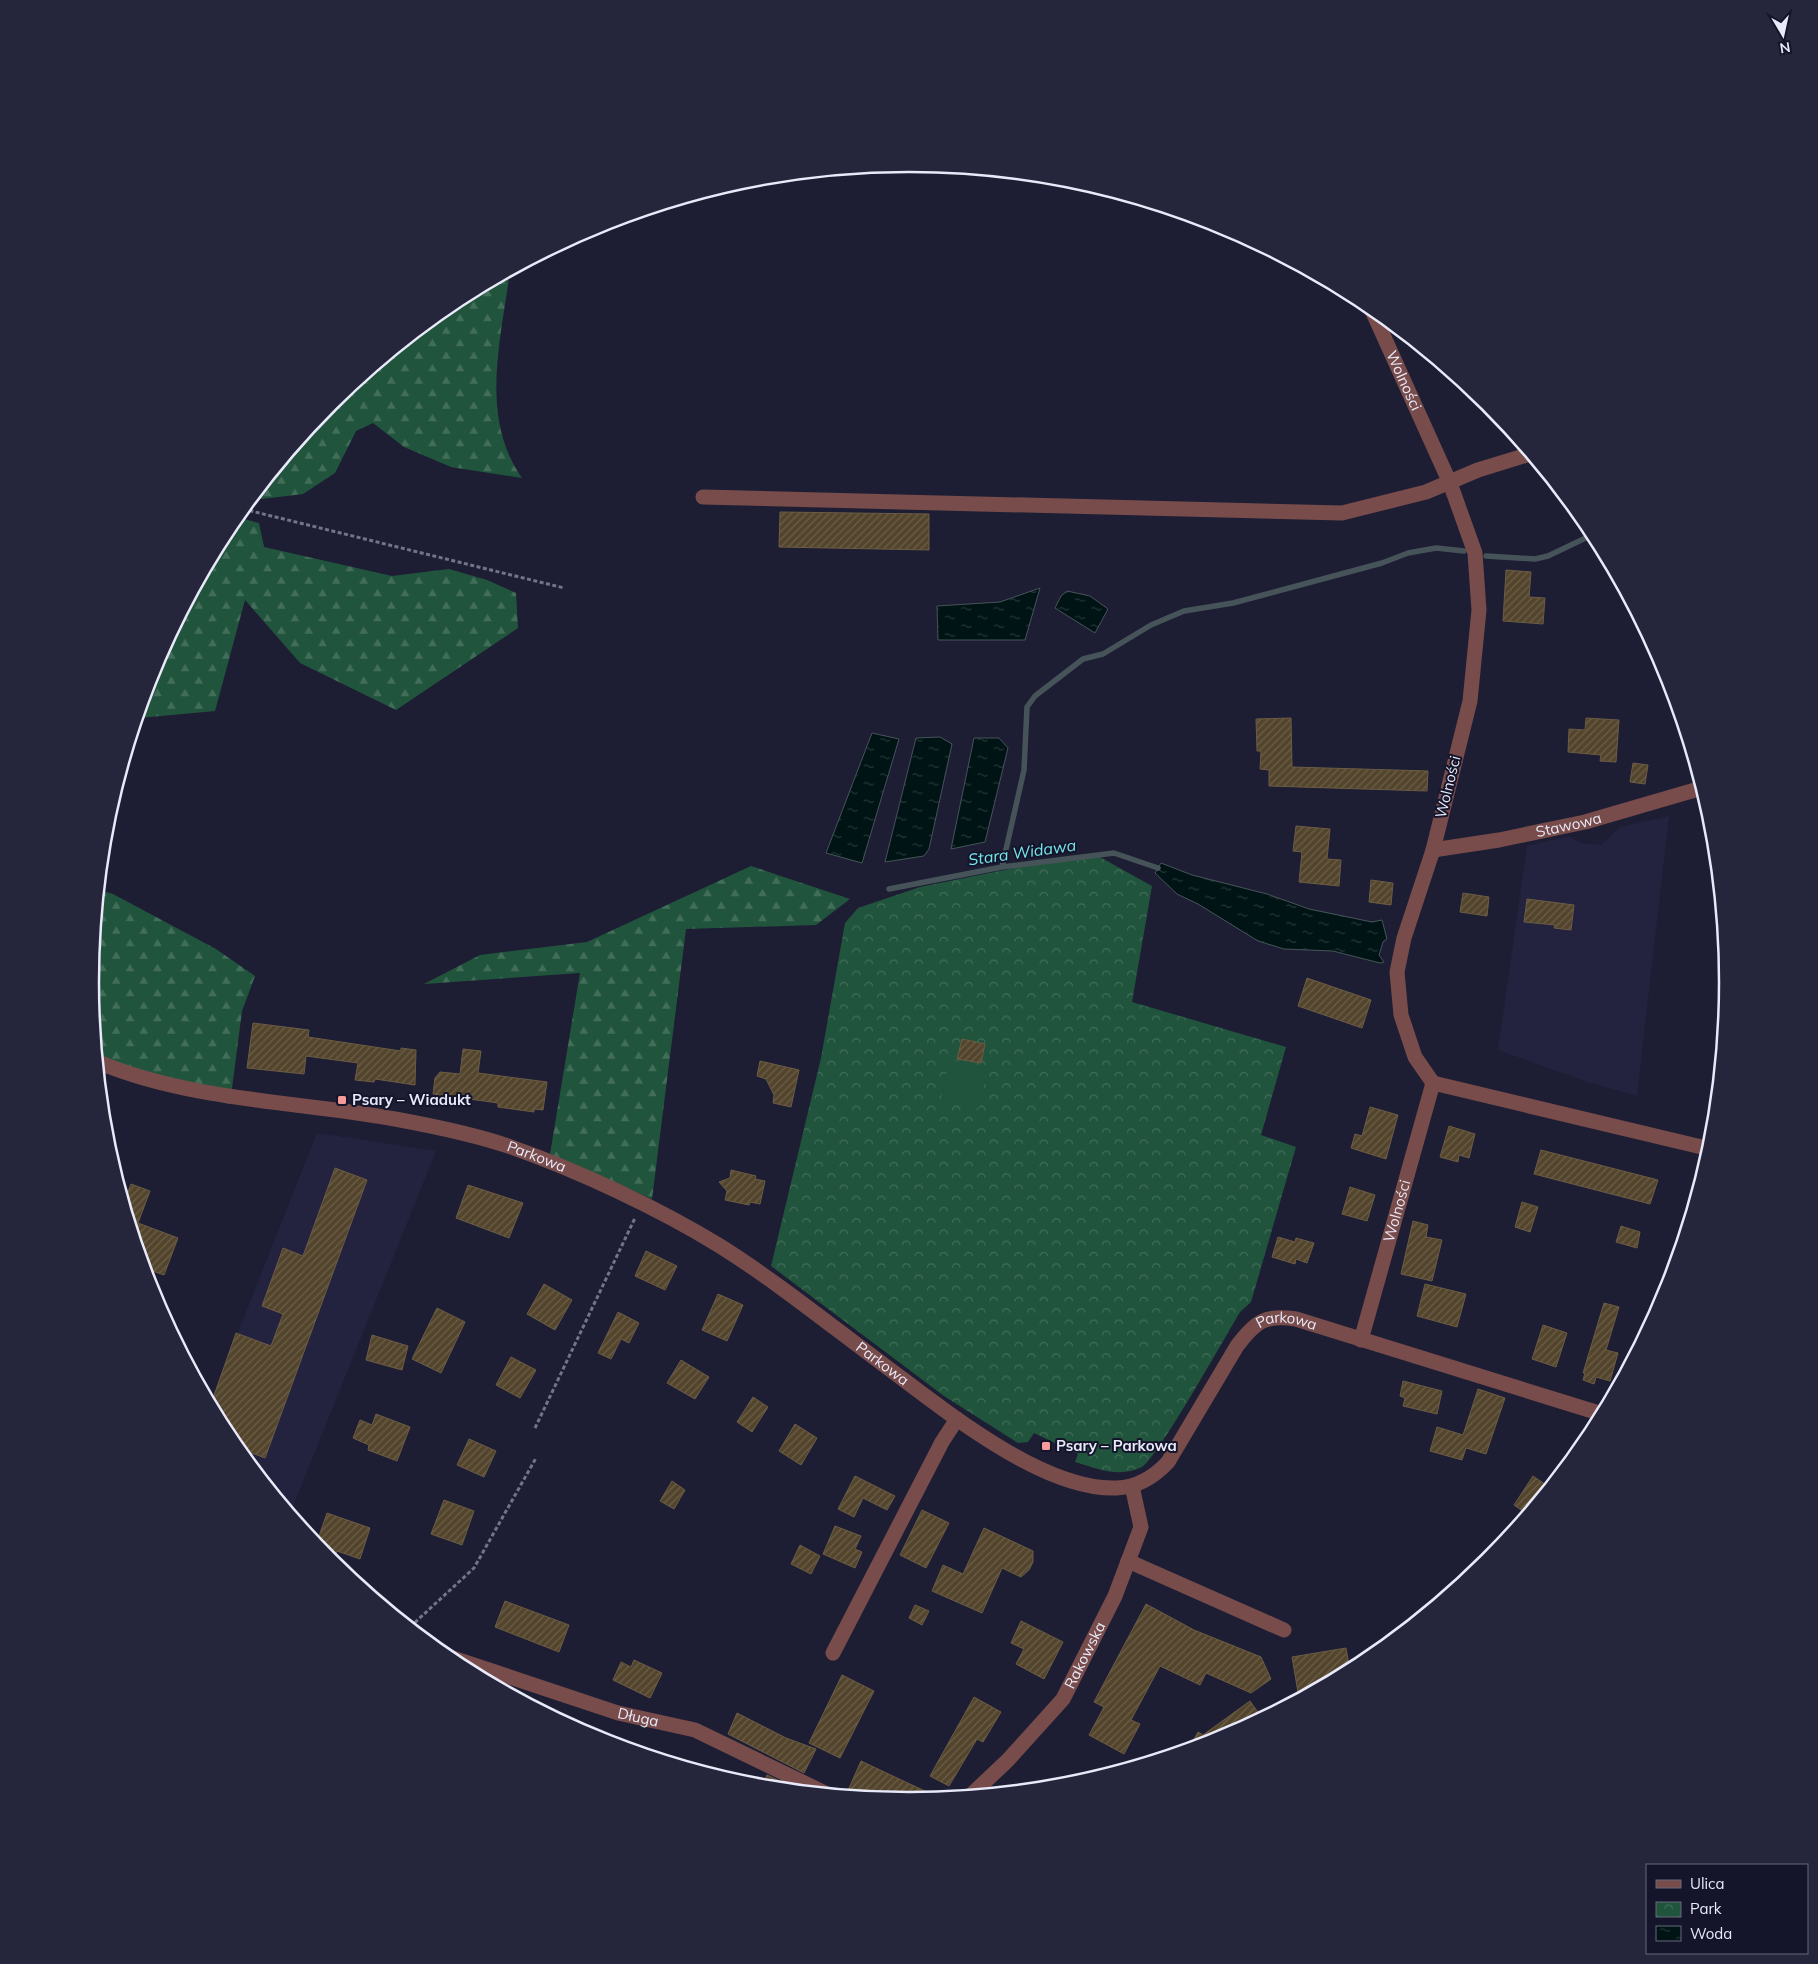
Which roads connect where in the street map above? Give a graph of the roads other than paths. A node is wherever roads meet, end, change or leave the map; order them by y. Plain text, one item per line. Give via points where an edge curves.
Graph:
1 (1377, 321) edge
2 (1524, 456) edge
3 (1450, 483) junction
4 (704, 497) dead end
5 (1696, 790) edge
6 (1433, 850) junction
7 (103, 1064) edge
8 (1433, 1083) junction
9 (1702, 1147) edge
10 (1360, 1340) junction
11 (1595, 1412) edge
12 (957, 1419) junction
13 (1132, 1486) junction
14 (1128, 1560) junction
15 (1284, 1630) dead end
16 (833, 1653) dead end
17 (473, 1665) edge
18 (810, 1786) edge
19 (978, 1789) edge

1 - 3 street, Wolności
2 - 3 street via 1478,470
3 - 4 street via 1342,514
3 - 6 street, Wolności via 1475,553 1479,610 1470,701
5 - 6 street, Stawowa via 1585,822
6 - 8 street, Wolności via 1404,938 1397,985 1401,1015 1415,1057
7 - 12 street, Parkowa via 198,1090 394,1119 470,1135 549,1162 642,1204 721,1247
8 - 9 street
8 - 10 street, Wolności
10 - 11 street, Parkowa
10 - 13 street, Parkowa via 1296,1319 1275,1318 1260,1322 1237,1346 1168,1462 1158,1472
12 - 13 street, Parkowa via 1044,1471 1098,1487
12 - 16 street
13 - 14 street, Rakowska via 1141,1527
14 - 15 street
14 - 19 street, Rakowska via 1115,1596 1063,1699
17 - 18 street, Długa via 618,1713 696,1730

